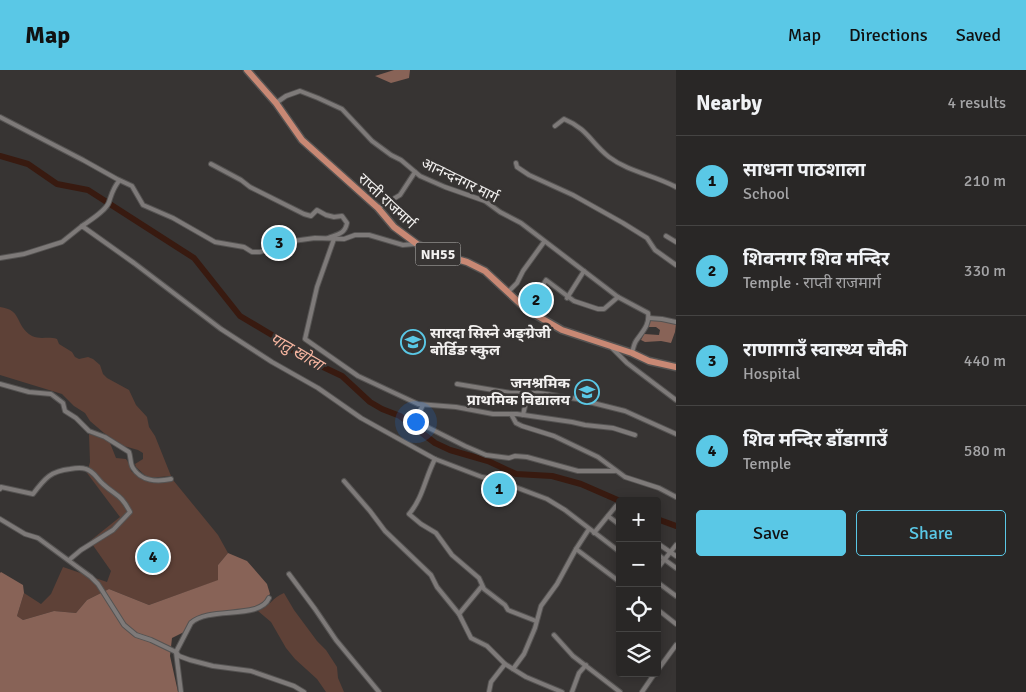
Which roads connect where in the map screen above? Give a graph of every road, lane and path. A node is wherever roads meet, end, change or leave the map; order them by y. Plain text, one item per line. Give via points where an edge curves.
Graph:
1 (247, 70) edge
2 (276, 103) junction
3 (0, 117) edge
4 (554, 126) dead end
5 (516, 163) dead end
6 (211, 164) dead end
7 (414, 172) junction
8 (119, 180) junction
9 (676, 187) edge
10 (378, 208) junction
11 (82, 226) junction
12 (666, 236) dead end
13 (328, 238) junction
14 (334, 240) junction
15 (544, 242) junction
16 (676, 242) edge
17 (418, 244) junction
18 (0, 258) edge
19 (676, 265) edge
20 (584, 271) junction
21 (507, 293) junction
22 (618, 297) junction
23 (567, 298) junction
24 (527, 310) junction
25 (649, 318) junction
26 (676, 322) edge
27 (609, 346) junction
28 (632, 353) junction
29 (676, 367) edge
30 (0, 384) edge
31 (457, 384) dead end
32 (528, 393) junction
33 (676, 400) edge
34 (423, 405) junction
35 (511, 414) junction
36 (523, 415) junction
37 (676, 434) edge
38 (635, 435) dead end
39 (435, 459) junction
40 (615, 471) junction
41 (170, 479) dead end
42 (344, 481) dead end
43 (0, 489) edge
44 (676, 497) edge
45 (616, 506) dead end
46 (608, 516) junction
47 (0, 519) edge
48 (616, 522) edge
49 (589, 530) junction
50 (594, 533) junction
51 (676, 545) edge
52 (661, 546) edge
53 (576, 549) junction
54 (616, 549) edge
55 (671, 552) junction
56 (676, 556) edge
57 (661, 557) edge
58 (69, 560) junction
59 (664, 560) junction
60 (661, 564) edge
61 (676, 568) edge
62 (289, 574) dead end
63 (616, 579) edge
64 (661, 585) edge
65 (482, 586) junction
66 (676, 596) edge
67 (269, 598) dead end
68 (661, 612) edge
69 (459, 614) junction
70 (536, 622) junction
71 (676, 624) edge
72 (554, 635) dead end
73 (676, 645) edge
74 (176, 652) junction
75 (505, 664) junction
76 (586, 665) junction
77 (661, 665) edge
78 (513, 669) junction
79 (652, 677) edge
80 (181, 692) edge
81 (304, 692) edge
82 (379, 692) edge
83 (489, 692) edge
84 (562, 692) edge
85 (572, 692) edge
86 (620, 692) edge
87 (642, 692) edge

1 - 2 main road, राप्ती राजमार्ग / NH55
2 - 7 street, आनन्दनगर मार्ग via 300,91 342,109 372,141
2 - 10 main road, राप्ती राजमार्ग / NH55 via 302,140
3 - 8 street
4 - 9 street via 564,119 588,134 609,157 627,168
5 - 19 street via 529,175 573,195 647,238 656,250
6 - 13 street via 304,214 311,216 318,210 334,218 342,216 347,223 346,228
7 - 10 street via 400,195
7 - 15 street, आनन्दनगर मार्ग via 439,185 485,201
8 - 11 street via 109,196 109,203
8 - 13 street via 132,186 143,205 225,245 260,252 293,241
10 - 17 main road, राप्ती राजमार्ग / NH55 via 394,227
11 - 18 street via 62,242
11 - 39 street via 221,329 361,418
12 - 16 street
13 - 14 street
14 - 17 street via 370,235 403,245
14 - 34 street via 317,287 305,339 358,376
15 - 20 street, आनन्दनगर मार्ग
15 - 21 street
17 - 21 main road, राप्ती राजमार्ग / NH55 via 485,271
20 - 22 street, आनन्दनगर मार्ग
20 - 23 street
21 - 24 main road, राप्ती राजमार्ग / NH55
22 - 23 street via 604,309
22 - 25 street, आनन्दनगर मार्ग via 648,313
23 - 24 street via 546,280
24 - 27 main road, राप्ती राजमार्ग / NH55 via 571,334
25 - 26 street
25 - 28 street
27 - 28 main road, राप्ती राजमार्ग / NH55
27 - 33 street
28 - 29 main road, राप्ती राजमार्ग / NH55
30 - 41 street via 51,394 89,431 106,437 129,452 133,468 145,479
31 - 32 street via 511,394
32 - 36 street
32 - 37 street via 577,399 625,411
34 - 35 street
34 - 40 street via 414,421 486,455 527,457 578,471
35 - 36 street
35 - 40 street via 516,423 554,436 598,457
36 - 38 street via 607,427
39 - 49 street via 547,500
39 - 65 street via 418,504 409,514 436,533 452,555 479,578
40 - 44 street
42 - 69 street via 385,531 431,575
43 - 58 street via 33,494 52,473 80,468 92,471 102,484 120,496 130,512 113,530
45 - 46 street
46 - 48 street
46 - 50 street
47 - 58 street via 38,538
49 - 50 street
49 - 53 street
50 - 54 street
51 - 55 street
52 - 55 street
53 - 63 street
53 - 70 street via 541,606
55 - 56 street
55 - 59 street
57 - 59 street
58 - 74 street via 98,584 118,616 136,635
59 - 60 street
59 - 61 street
62 - 82 street via 336,640
64 - 66 street
65 - 69 street
65 - 70 street via 508,610
67 - 74 street via 258,609 194,620
68 - 71 street
69 - 75 street via 471,638 487,646
70 - 78 street via 524,654
72 - 76 street
73 - 77 street
74 - 80 street
74 - 81 street via 201,663 251,671
75 - 78 street
75 - 83 street via 491,682
76 - 85 street via 579,673
76 - 86 street
78 - 84 street
79 - 87 street

